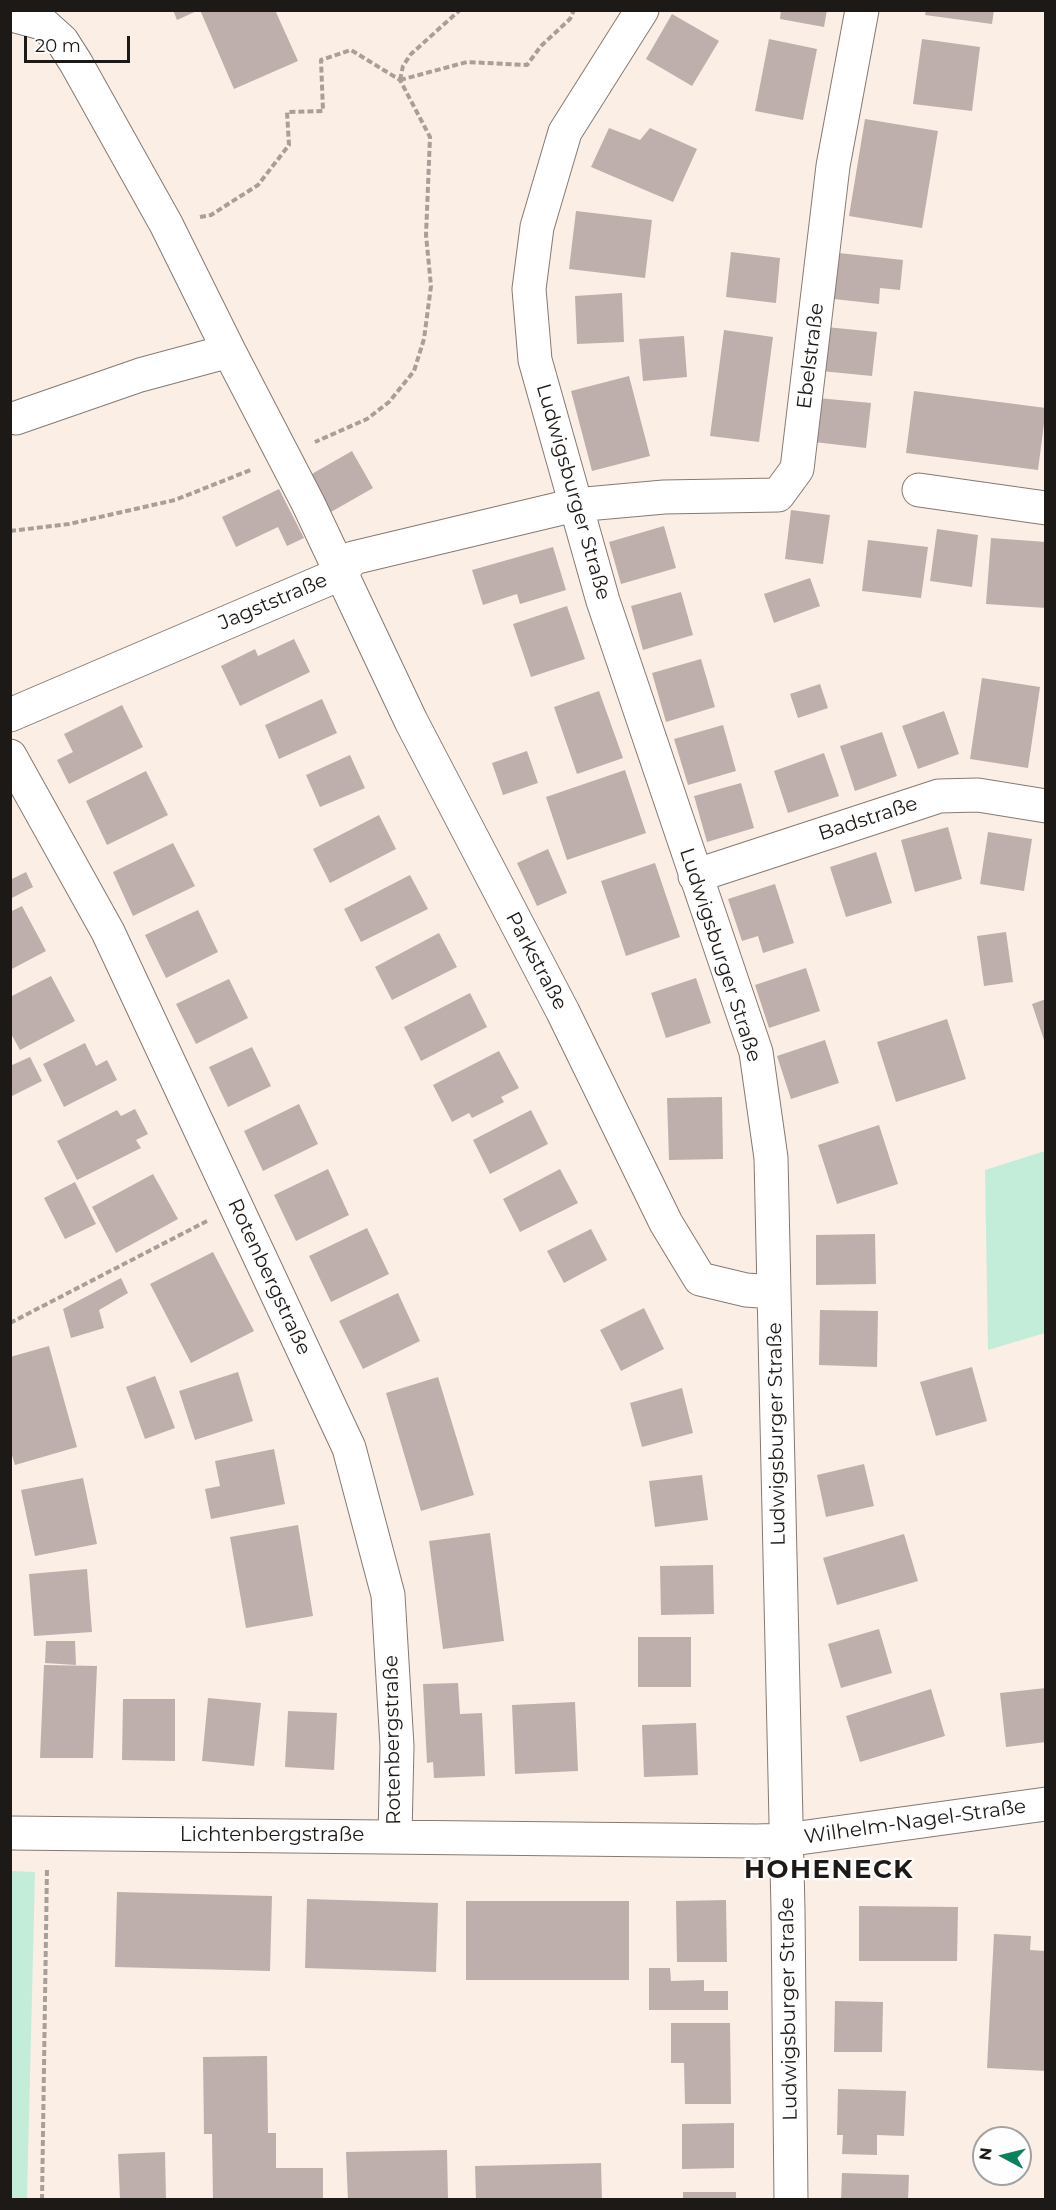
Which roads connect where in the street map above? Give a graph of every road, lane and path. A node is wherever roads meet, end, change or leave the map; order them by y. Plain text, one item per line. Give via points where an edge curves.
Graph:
1 (460, 10) edge
2 (488, 10) edge
3 (506, 10) edge
4 (574, 10) edge
5 (642, 10) edge
6 (862, 10) edge
7 (16, 16) dead end
8 (400, 80) junction
9 (166, 224) junction
10 (229, 351) junction
11 (16, 418) dead end
12 (284, 456) junction
13 (919, 490) dead end
14 (575, 505) junction
15 (1046, 508) edge
16 (10, 531) edge
17 (340, 574) junction
18 (10, 715) edge
19 (10, 756) edge
20 (1046, 807) edge
21 (694, 876) junction
22 (236, 1207) junction
23 (774, 1292) junction
24 (10, 1323) edge
25 (1046, 1804) edge
26 (10, 1833) edge
27 (47, 1833) junction
28 (395, 1836) junction
29 (786, 1840) junction
30 (42, 2199) edge
31 (791, 2199) edge

1 - 8 path via 411,54
2 - 3 path
4 - 8 path via 527,65 467,62
5 - 14 street, Ludwigsburger Straße via 565,132 537,227 530,278 535,360
6 - 14 street, Ebelstraße via 833,166 797,469 778,495 664,497
7 - 9 street, Parkstraße via 42,23 62,41
8 - 9 path via 351,50 321,60 323,111 287,112 289,146 258,185 211,215
8 - 12 path via 430,136 426,235 431,286 424,339 414,371 389,402 367,419
9 - 10 street, Parkstraße
10 - 11 street via 140,375
10 - 12 street, Parkstraße
12 - 16 path via 175,500 69,524
12 - 17 street, Parkstraße
13 - 15 street
14 - 17 street, Jagststraße via 353,558
14 - 21 street, Ludwigsburger Straße
17 - 18 street, Jagststraße
17 - 23 street, Parkstraße via 666,1223 700,1279
19 - 22 street, Rotenbergstraße via 108,932
20 - 21 street, Badstraße via 978,795 939,796
21 - 23 street, Ludwigsburger Straße via 756,1052 771,1158
22 - 24 path
22 - 28 street, Rotenbergstraße via 349,1448 388,1595 397,1746
23 - 29 street, Ludwigsburger Straße
25 - 29 street, Wilhelm-Nagel-Straße
26 - 27 street, Lichtenbergstraße
27 - 28 street, Lichtenbergstraße
27 - 30 path
28 - 29 street, Lichtenbergstraße
29 - 31 street, Ludwigsburger Straße

